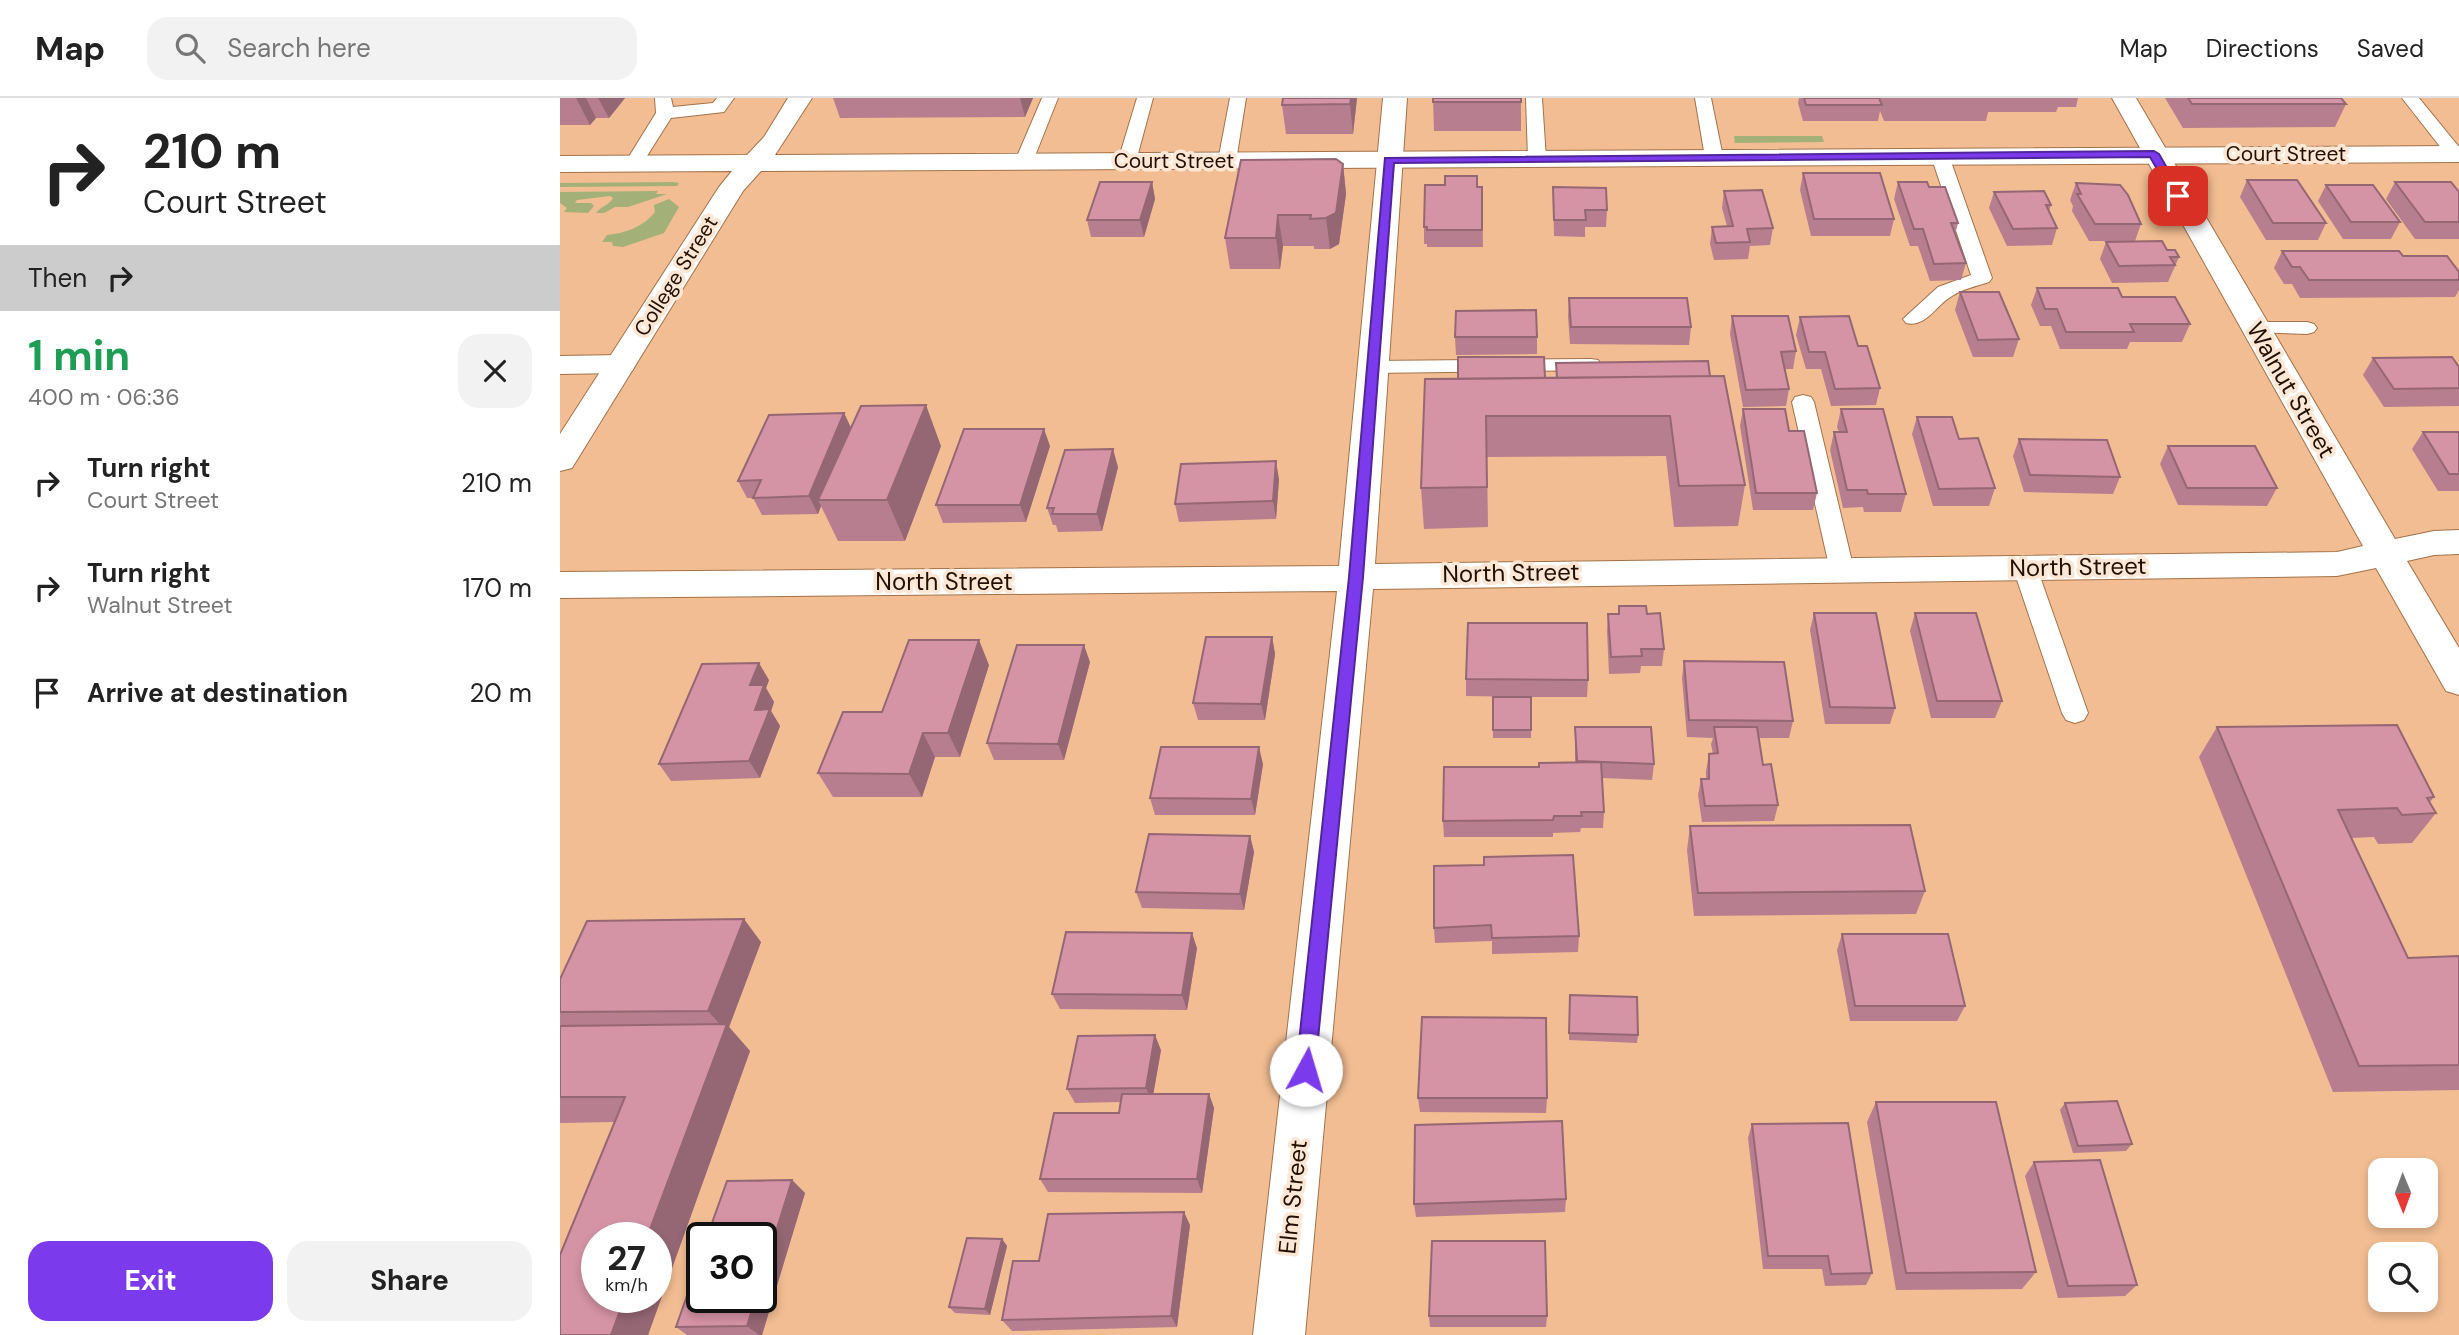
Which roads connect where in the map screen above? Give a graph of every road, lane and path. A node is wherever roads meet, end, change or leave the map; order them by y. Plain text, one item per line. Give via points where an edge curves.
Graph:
1 (726, 98) edge
2 (800, 98) edge
3 (1050, 98) edge
4 (1145, 98) edge
5 (1238, 98) edge
6 (1395, 98) edge
7 (1534, 98) edge
8 (1703, 98) edge
9 (2124, 98) edge
10 (2410, 98) edge
11 (664, 105) edge
12 (2154, 154) junction
13 (2457, 154) edge
14 (1940, 156) junction
15 (1714, 158) junction
16 (1537, 159) junction
17 (1227, 160) junction
18 (1389, 160) junction
19 (1024, 161) junction
20 (1127, 161) junction
21 (634, 163) junction
22 (754, 163) junction
23 (560, 164) edge
24 (1913, 319) dead end
25 (2255, 328) junction
26 (2306, 328) dead end
27 (621, 364) junction
28 (560, 365) edge
29 (1607, 365) edge
30 (1372, 367) junction
31 (1803, 402) dead end
32 (560, 460) edge
33 (2459, 542) edge
34 (2386, 554) junction
35 (2025, 568) junction
36 (1842, 570) junction
37 (1356, 577) junction
38 (560, 584) edge
39 (2459, 681) edge
40 (2076, 713) dead end
41 (1279, 1335) edge

1 - 11 lane via 718,108
2 - 22 street, College Street via 774,141
3 - 19 lane
4 - 20 lane
5 - 17 lane
6 - 18 street, Elm Street
7 - 16 lane
8 - 15 lane
9 - 12 street, Walnut Street
10 - 13 lane
11 - 21 lane
12 - 13 street, Court Street
12 - 14 street, Court Street
12 - 25 street, Walnut Street
14 - 15 street, Court Street
14 - 24 lane via 1982,278 1945,292
15 - 16 street, Court Street
16 - 18 street, Court Street
17 - 18 street, Court Street
17 - 20 street, Court Street
18 - 30 street, Elm Street
19 - 20 street, Court Street
19 - 22 street, Court Street
21 - 22 street, Court Street
21 - 23 street, Court Street
22 - 27 street, College Street via 732,187
25 - 26 lane
25 - 34 street, Walnut Street
27 - 28 street
27 - 32 street, College Street
29 - 30 lane
30 - 37 street, Elm Street
31 - 36 lane
33 - 34 street, North Street
34 - 35 street, North Street via 2337,564
34 - 39 street, Walnut Street
35 - 36 street, North Street
35 - 40 lane
36 - 37 street, North Street
37 - 38 street, North Street
37 - 41 street, Elm Street

